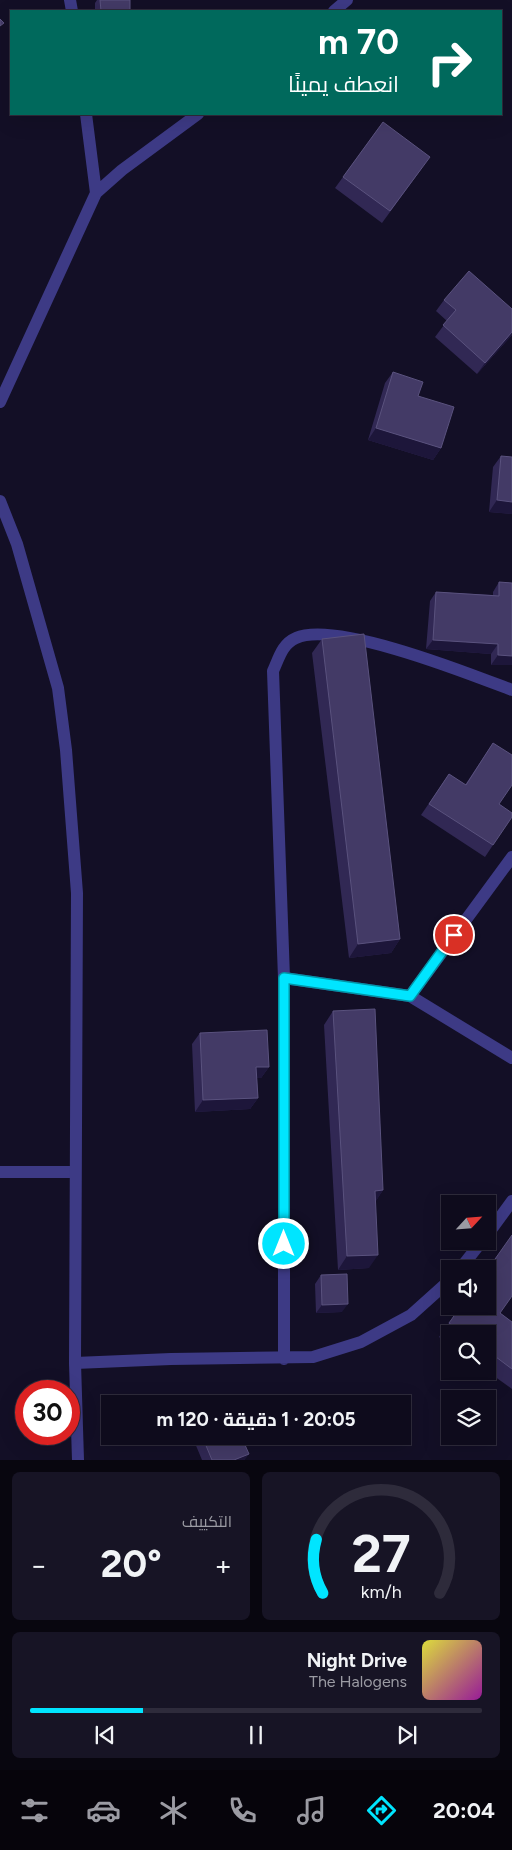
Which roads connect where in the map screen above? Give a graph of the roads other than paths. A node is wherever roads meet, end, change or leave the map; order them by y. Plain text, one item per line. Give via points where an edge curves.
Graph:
1 (347, 0) edge
2 (335, 10) edge
3 (86, 115) edge
4 (197, 115) edge
5 (96, 193) junction
6 (0, 402) edge
7 (0, 501) edge
8 (512, 690) edge
9 (512, 857) edge
10 (284, 978) junction
11 (410, 996) junction
12 (512, 1058) edge
13 (0, 1172) edge
14 (75, 1172) junction
15 (512, 1201) edge
16 (496, 1223) edge
17 (475, 1250) edge
18 (467, 1260) edge
19 (441, 1288) edge
20 (284, 1359) junction
21 (76, 1363) junction
22 (78, 1460) edge

1 - 2 street
3 - 5 street
4 - 5 street
5 - 6 street
7 - 14 street via 18,544 58,688 66,750 77,893
8 - 10 street via 433,660 327,634 307,634 286,644 273,671
9 - 11 street
10 - 11 street
10 - 20 street
11 - 12 street
13 - 14 street
14 - 21 street
15 - 16 street
17 - 18 street
19 - 20 street via 411,1315 361,1342 312,1357
20 - 21 street
21 - 22 street

